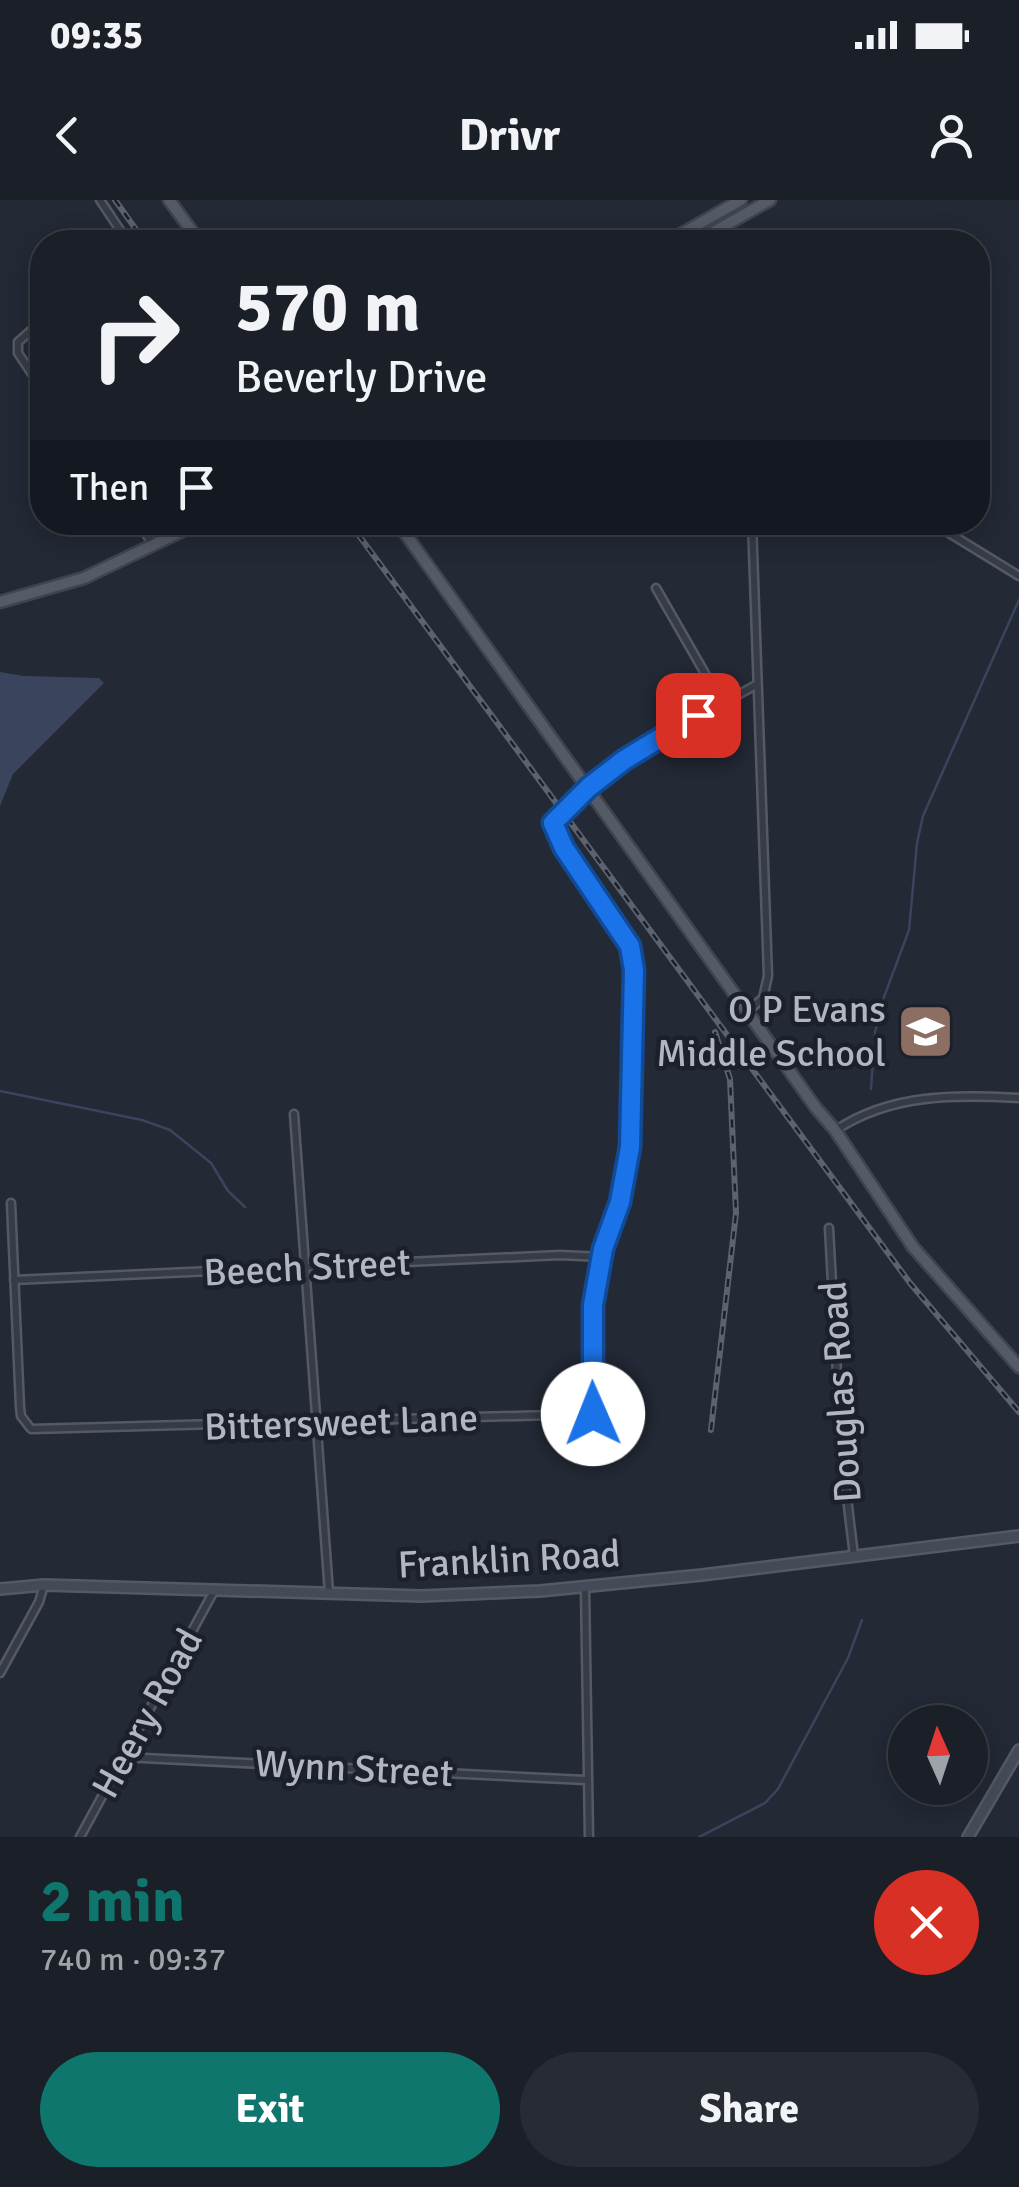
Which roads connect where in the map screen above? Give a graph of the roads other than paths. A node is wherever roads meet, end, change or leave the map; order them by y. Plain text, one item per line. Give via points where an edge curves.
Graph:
1 (100, 200) edge
2 (170, 200) edge
3 (741, 200) edge
4 (770, 200) edge
5 (120, 230) edge
6 (191, 230) edge
7 (687, 230) edge
8 (717, 230) edge
9 (30, 332) edge
10 (30, 370) edge
11 (147, 535) edge
12 (177, 535) edge
13 (406, 535) edge
14 (752, 535) edge
15 (952, 535) edge
16 (155, 547) junction
17 (1019, 576) edge
18 (656, 588) dead end
19 (0, 602) edge
20 (756, 685) junction
21 (722, 703) junction
22 (589, 787) junction
23 (748, 1011) junction
24 (1019, 1098) edge
25 (294, 1114) dead end
26 (835, 1130) junction
27 (11, 1203) dead end
28 (829, 1228) dead end
29 (602, 1256) junction
30 (304, 1267) junction
31 (13, 1280) junction
32 (1019, 1367) edge
33 (624, 1413) dead end
34 (593, 1414) junction
35 (317, 1422) junction
36 (1019, 1536) edge
37 (854, 1556) junction
38 (44, 1585) junction
39 (0, 1588) edge
40 (586, 1588) junction
41 (215, 1589) junction
42 (329, 1594) junction
43 (0, 1673) edge
44 (1019, 1750) edge
45 (122, 1757) junction
46 (586, 1780) junction
47 (80, 1837) edge
48 (589, 1837) edge
49 (968, 1837) edge

1 - 5 street
2 - 6 main road
3 - 7 main road
4 - 8 main road
9 - 10 street via 18,342 18,352
11 - 16 street
12 - 16 main road
13 - 22 main road
14 - 20 street
15 - 17 street
16 - 19 main road via 84,578
18 - 21 street
20 - 21 street
20 - 23 street via 768,976 767,991
21 - 22 street via 646,744
22 - 23 main road
22 - 29 street via 553,823 554,830 630,946 634,970 630,1147
23 - 26 main road
24 - 26 street via 905,1100
25 - 30 street
26 - 32 main road via 913,1248
27 - 31 street
28 - 37 street, Douglas Road
29 - 30 street, Beech Street
29 - 34 street via 592,1324
30 - 31 street, Beech Street
30 - 35 street
31 - 35 street, Bittersweet Lane via 21,1416 31,1428
33 - 34 street, Bittersweet Lane
34 - 35 street, Bittersweet Lane
35 - 42 street
36 - 37 main road, Franklin Road
37 - 40 main road, Franklin Road
38 - 39 main road, Franklin Road
38 - 41 main road, Franklin Road
38 - 43 street
40 - 42 main road, Franklin Road
40 - 46 street
41 - 42 main road, Franklin Road
41 - 45 street, Heery Road
44 - 49 main road
45 - 46 street, Wynn Street
45 - 47 street, Heery Road
46 - 48 street

